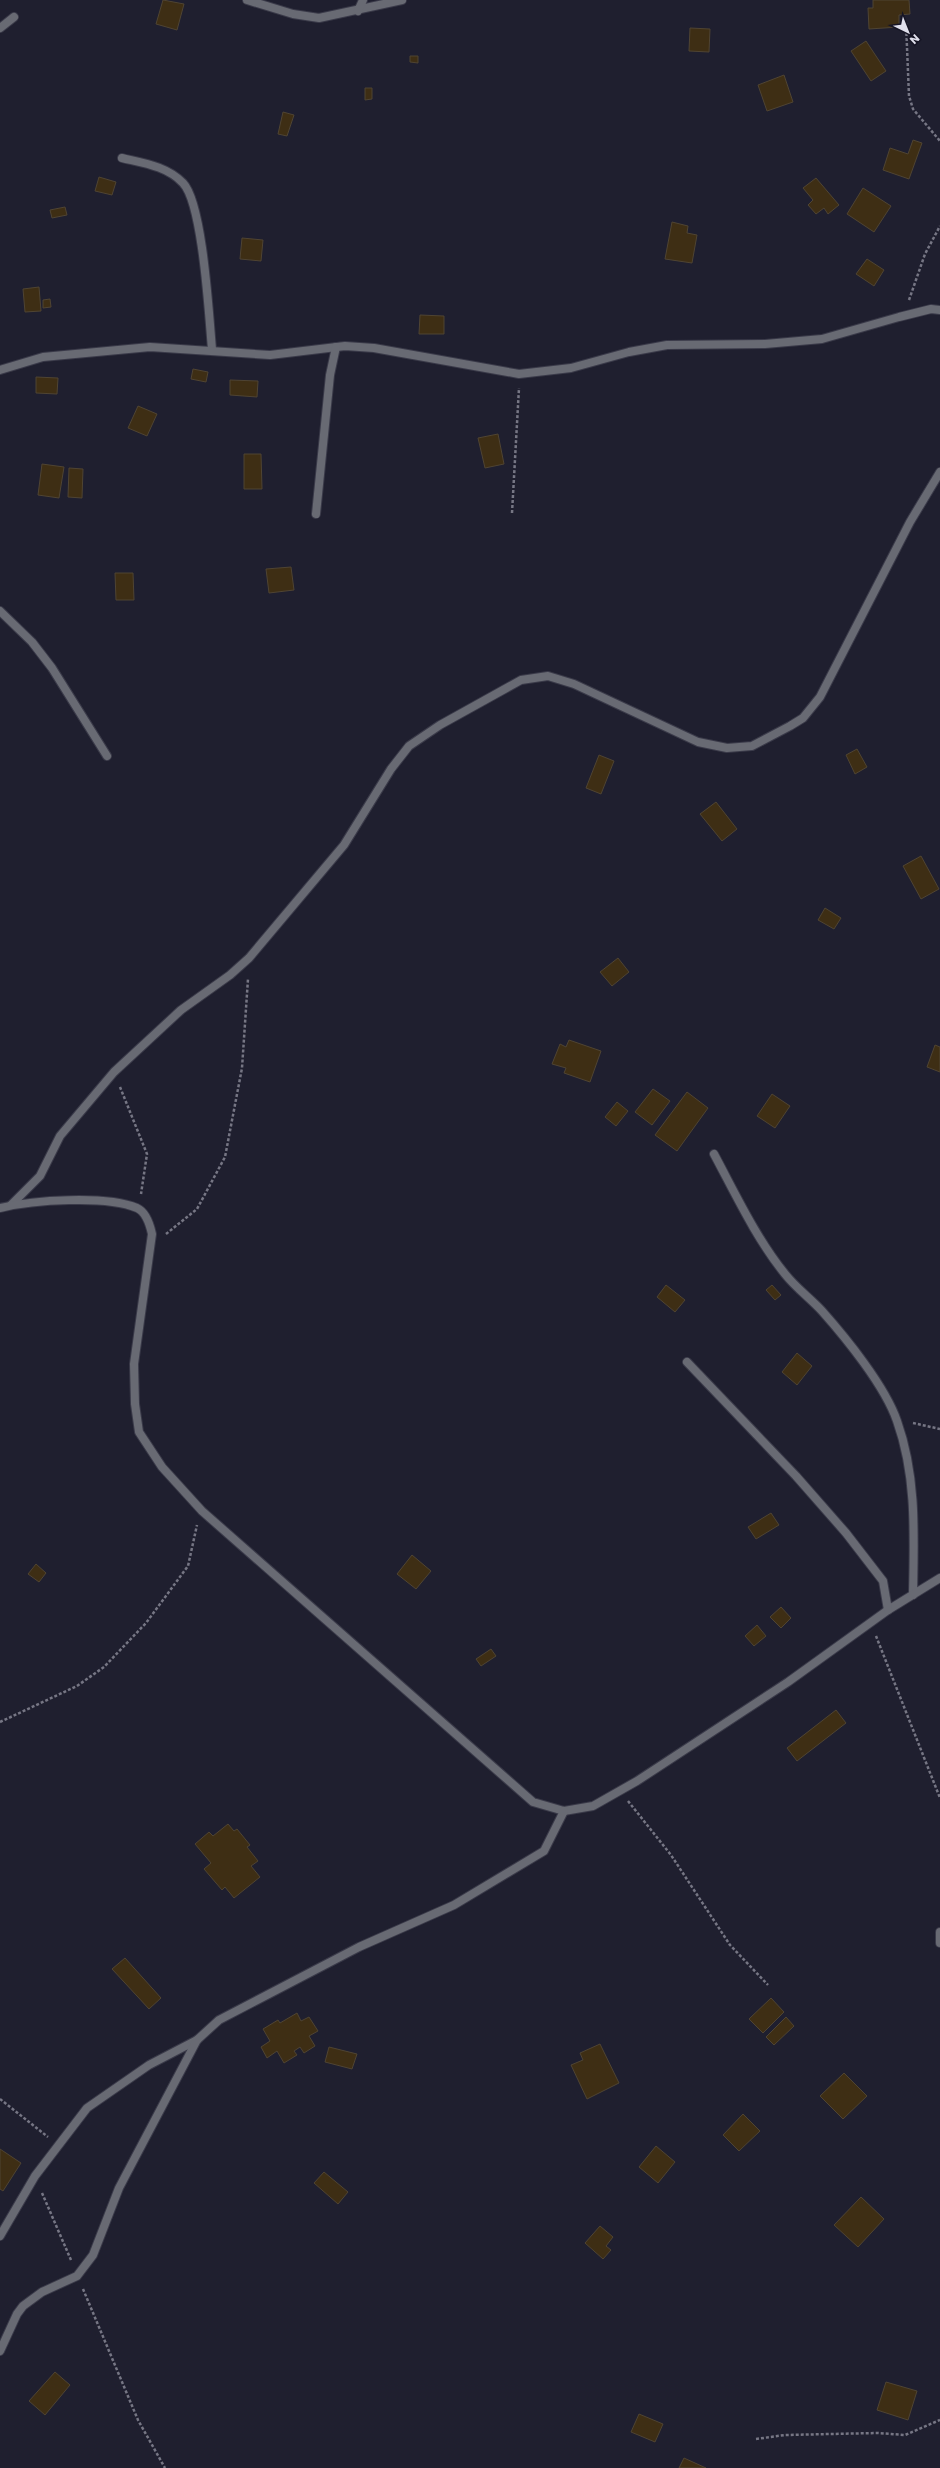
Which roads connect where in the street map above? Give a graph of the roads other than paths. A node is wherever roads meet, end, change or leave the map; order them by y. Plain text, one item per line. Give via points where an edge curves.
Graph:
1 (247, 0) edge
2 (362, 0) edge
3 (402, 0) edge
4 (358, 11) junction
5 (14, 17) dead end
6 (0, 28) edge
7 (122, 158) dead end
8 (940, 310) edge
9 (336, 347) junction
10 (212, 350) junction
11 (0, 370) edge
12 (940, 472) edge
13 (316, 514) dead end
14 (0, 611) edge
15 (107, 756) dead end
16 (714, 1154) dead end
17 (11, 1205) junction
18 (0, 1208) edge
19 (687, 1362) dead end
20 (940, 1578) edge
21 (913, 1595) junction
22 (888, 1610) junction
23 (564, 1811) junction
24 (940, 1932) edge
25 (940, 1943) edge
26 (198, 2040) junction
27 (0, 2236) edge
28 (0, 2351) edge

1 - 4 street via 293,14 319,18
2 - 4 street
3 - 4 street
5 - 6 street
7 - 10 street via 151,165 173,174 184,184 191,198 203,257
8 - 9 street via 930,309 822,339 765,344 667,345 629,352 571,368 519,374 374,348
9 - 10 street via 270,355
9 - 13 street via 330,374
10 - 11 street via 150,347 64,354 18,363
12 - 17 street via 893,553 820,697 803,718 752,746 727,748 698,742 574,684 548,676 521,680 440,725 409,746 391,769 344,844 249,958 181,1010 114,1072 60,1136 40,1176
14 - 15 street via 32,642 52,668
16 - 21 street via 765,1247 786,1275 822,1311 858,1357 883,1393 897,1420 907,1457 914,1512
17 - 18 street
17 - 23 street via 73,1200 110,1202 138,1209 149,1222 152,1234 134,1364 135,1404 139,1432 162,1467 200,1509 509,1784 533,1802
19 - 22 street via 796,1476 846,1533 883,1581
20 - 21 street
21 - 22 street
22 - 23 street via 788,1682 620,1791 593,1806
23 - 26 street via 544,1851 454,1905 359,1947 220,2020
24 - 25 street
26 - 27 street via 149,2065 87,2108 35,2176
26 - 28 street via 119,2188 93,2255 77,2276 42,2292 23,2306

